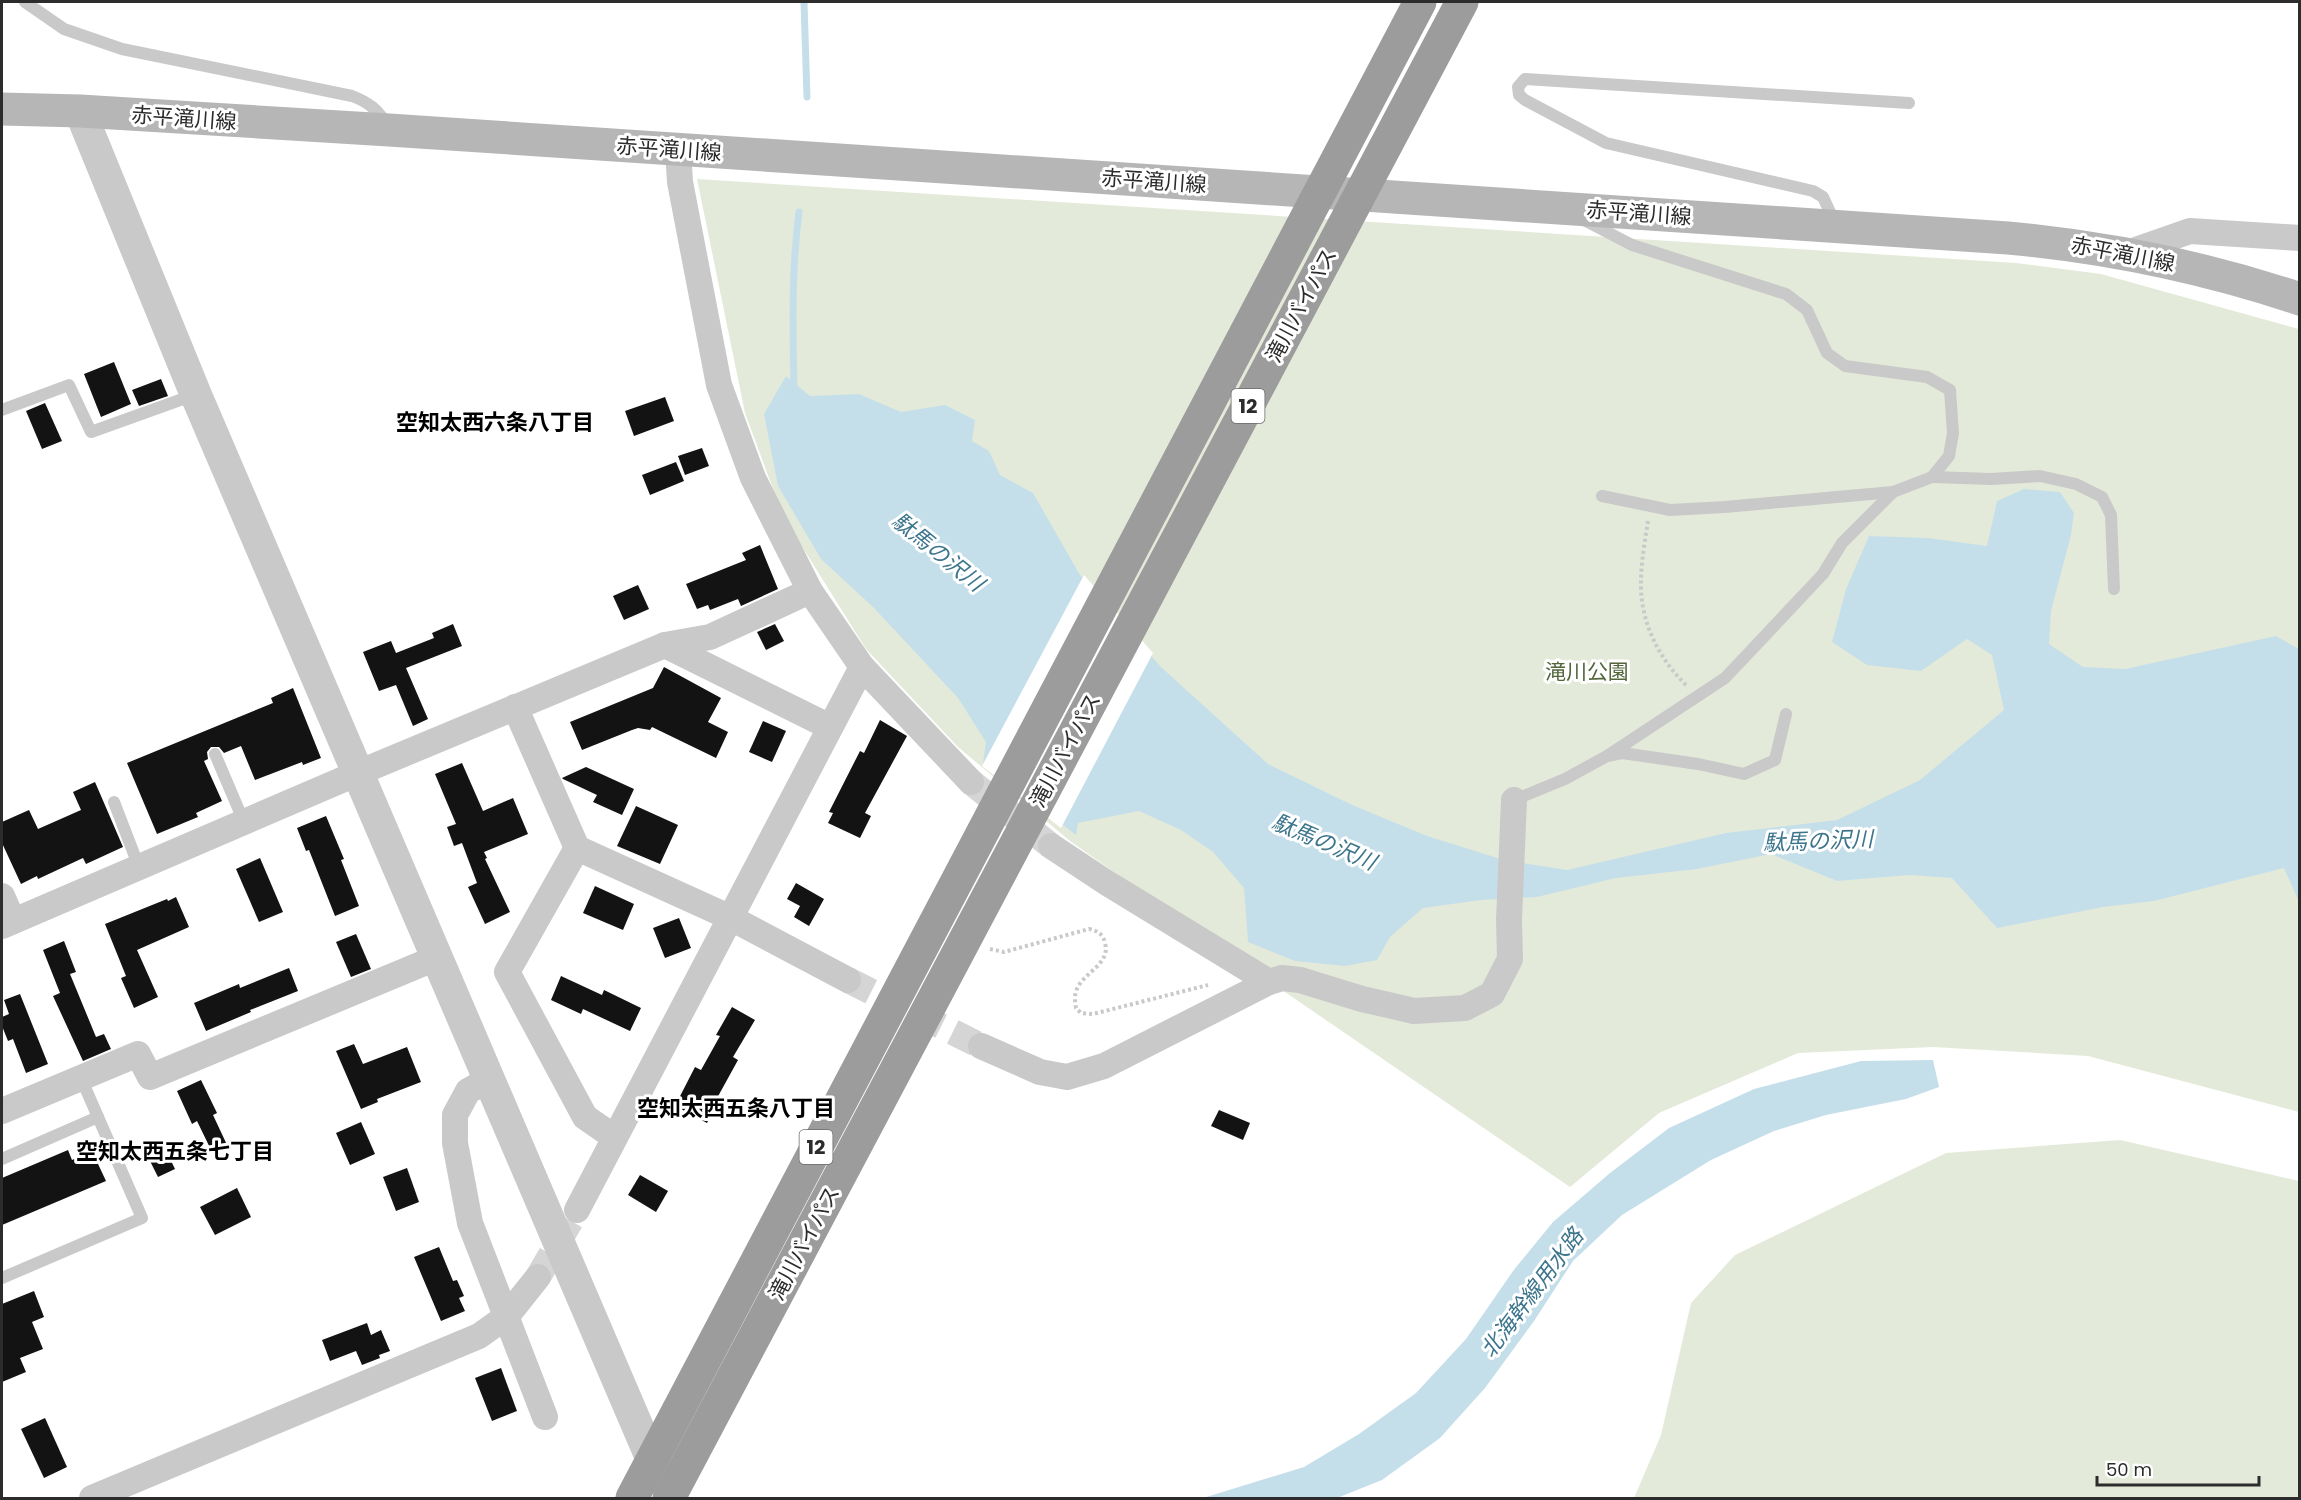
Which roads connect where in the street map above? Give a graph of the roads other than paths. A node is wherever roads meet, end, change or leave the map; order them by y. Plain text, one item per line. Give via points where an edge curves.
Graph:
1 (25, 2) edge
2 (1420, 2) edge
3 (1462, 2) edge
4 (1909, 103) dead end
5 (2, 109) edge
6 (80, 111) junction
7 (389, 130) junction
8 (678, 150) junction
9 (1559, 207) junction
10 (1836, 226) junction
11 (2300, 238) edge
12 (2127, 253) junction
13 (2300, 299) edge
14 (196, 395) junction
15 (2, 410) edge
16 (1932, 477) junction
17 (1893, 492) junction
18 (1602, 496) dead end
19 (2115, 589) dead end
20 (810, 591) junction
21 (665, 645) junction
22 (862, 667) junction
23 (515, 707) junction
24 (1786, 714) dead end
25 (830, 727) junction
26 (215, 754) dead end
27 (1607, 756) junction
28 (358, 773) junction
29 (970, 782) tunnel mouth
30 (1514, 800) joint
31 (114, 802) dead end
32 (244, 822) junction
33 (1051, 846) tunnel mouth
34 (577, 848) junction
35 (139, 867) junction
36 (2, 896) edge
37 (729, 917) junction
38 (7, 924) edge
39 (436, 958) junction
40 (848, 980) tunnel mouth
41 (1269, 982) junction
42 (981, 1046) tunnel mouth
43 (81, 1078) junction
44 (488, 1080) junction
45 (2, 1111) edge
46 (98, 1117) junction
47 (614, 1137) junction
48 (2, 1159) edge
49 (577, 1210) tunnel mouth
50 (537, 1277) tunnel mouth
51 (2, 1278) edge
52 (507, 1316) junction
53 (545, 1417) dead end
54 (652, 1462) junction
55 (92, 1498) edge
56 (632, 1498) edge
57 (669, 1498) edge

1 - 7 lane via 64,29 122,49 352,96 368,102
2 - 54 highway, 滝川バイパス / 12
3 - 57 highway, 滝川バイパス / 12
4 - 10 lane via 1525,79 1518,87 1525,100 1606,143 1813,191 1823,197
5 - 6 main road, 赤平滝川線
6 - 7 main road, 赤平滝川線
6 - 14 street
7 - 8 main road, 赤平滝川線
8 - 9 main road, 赤平滝川線
8 - 20 street via 680,182 719,385 753,478
9 - 10 main road, 赤平滝川線
9 - 16 lane via 1632,245 1786,294 1807,310 1827,353 1845,366 1927,377 1950,390 1953,433 1949,456
10 - 12 main road, 赤平滝川線 via 2066,243
11 - 12 street via 2190,231
12 - 13 main road, 赤平滝川線
14 - 15 lane via 92,432 69,385
14 - 28 street
16 - 17 lane
16 - 19 lane via 2040,476 2076,484 2102,497 2111,515
17 - 18 lane via 1670,510
17 - 27 lane via 1842,543 1823,574 1725,678
20 - 21 street via 710,637
20 - 22 street
21 - 23 street
21 - 25 street
22 - 25 street
22 - 29 street
23 - 28 street
23 - 34 street
24 - 27 lane via 1776,760 1744,774 1622,753
25 - 37 street
26 - 32 lane
27 - 30 lane
28 - 32 street
28 - 39 street
30 - 41 street via 1510,959 1492,994 1464,1008 1414,1011 1299,980 1282,978
31 - 35 lane
32 - 35 street
33 - 41 street
34 - 37 street
34 - 47 street via 507,972 585,1117
35 - 38 street
36 - 38 street
37 - 40 street
37 - 47 street
39 - 43 street via 150,1077 138,1054
39 - 44 street
41 - 42 street via 1104,1066 1067,1077 1040,1072
43 - 45 street
43 - 46 lane
44 - 52 street via 468,1091 455,1115 455,1143 470,1223
44 - 54 street
46 - 48 lane
46 - 51 lane via 142,1218
47 - 49 street
50 - 52 street
52 - 53 street
52 - 55 street via 479,1336
54 - 56 highway, 滝川バイパス / 12
54 - 57 street

